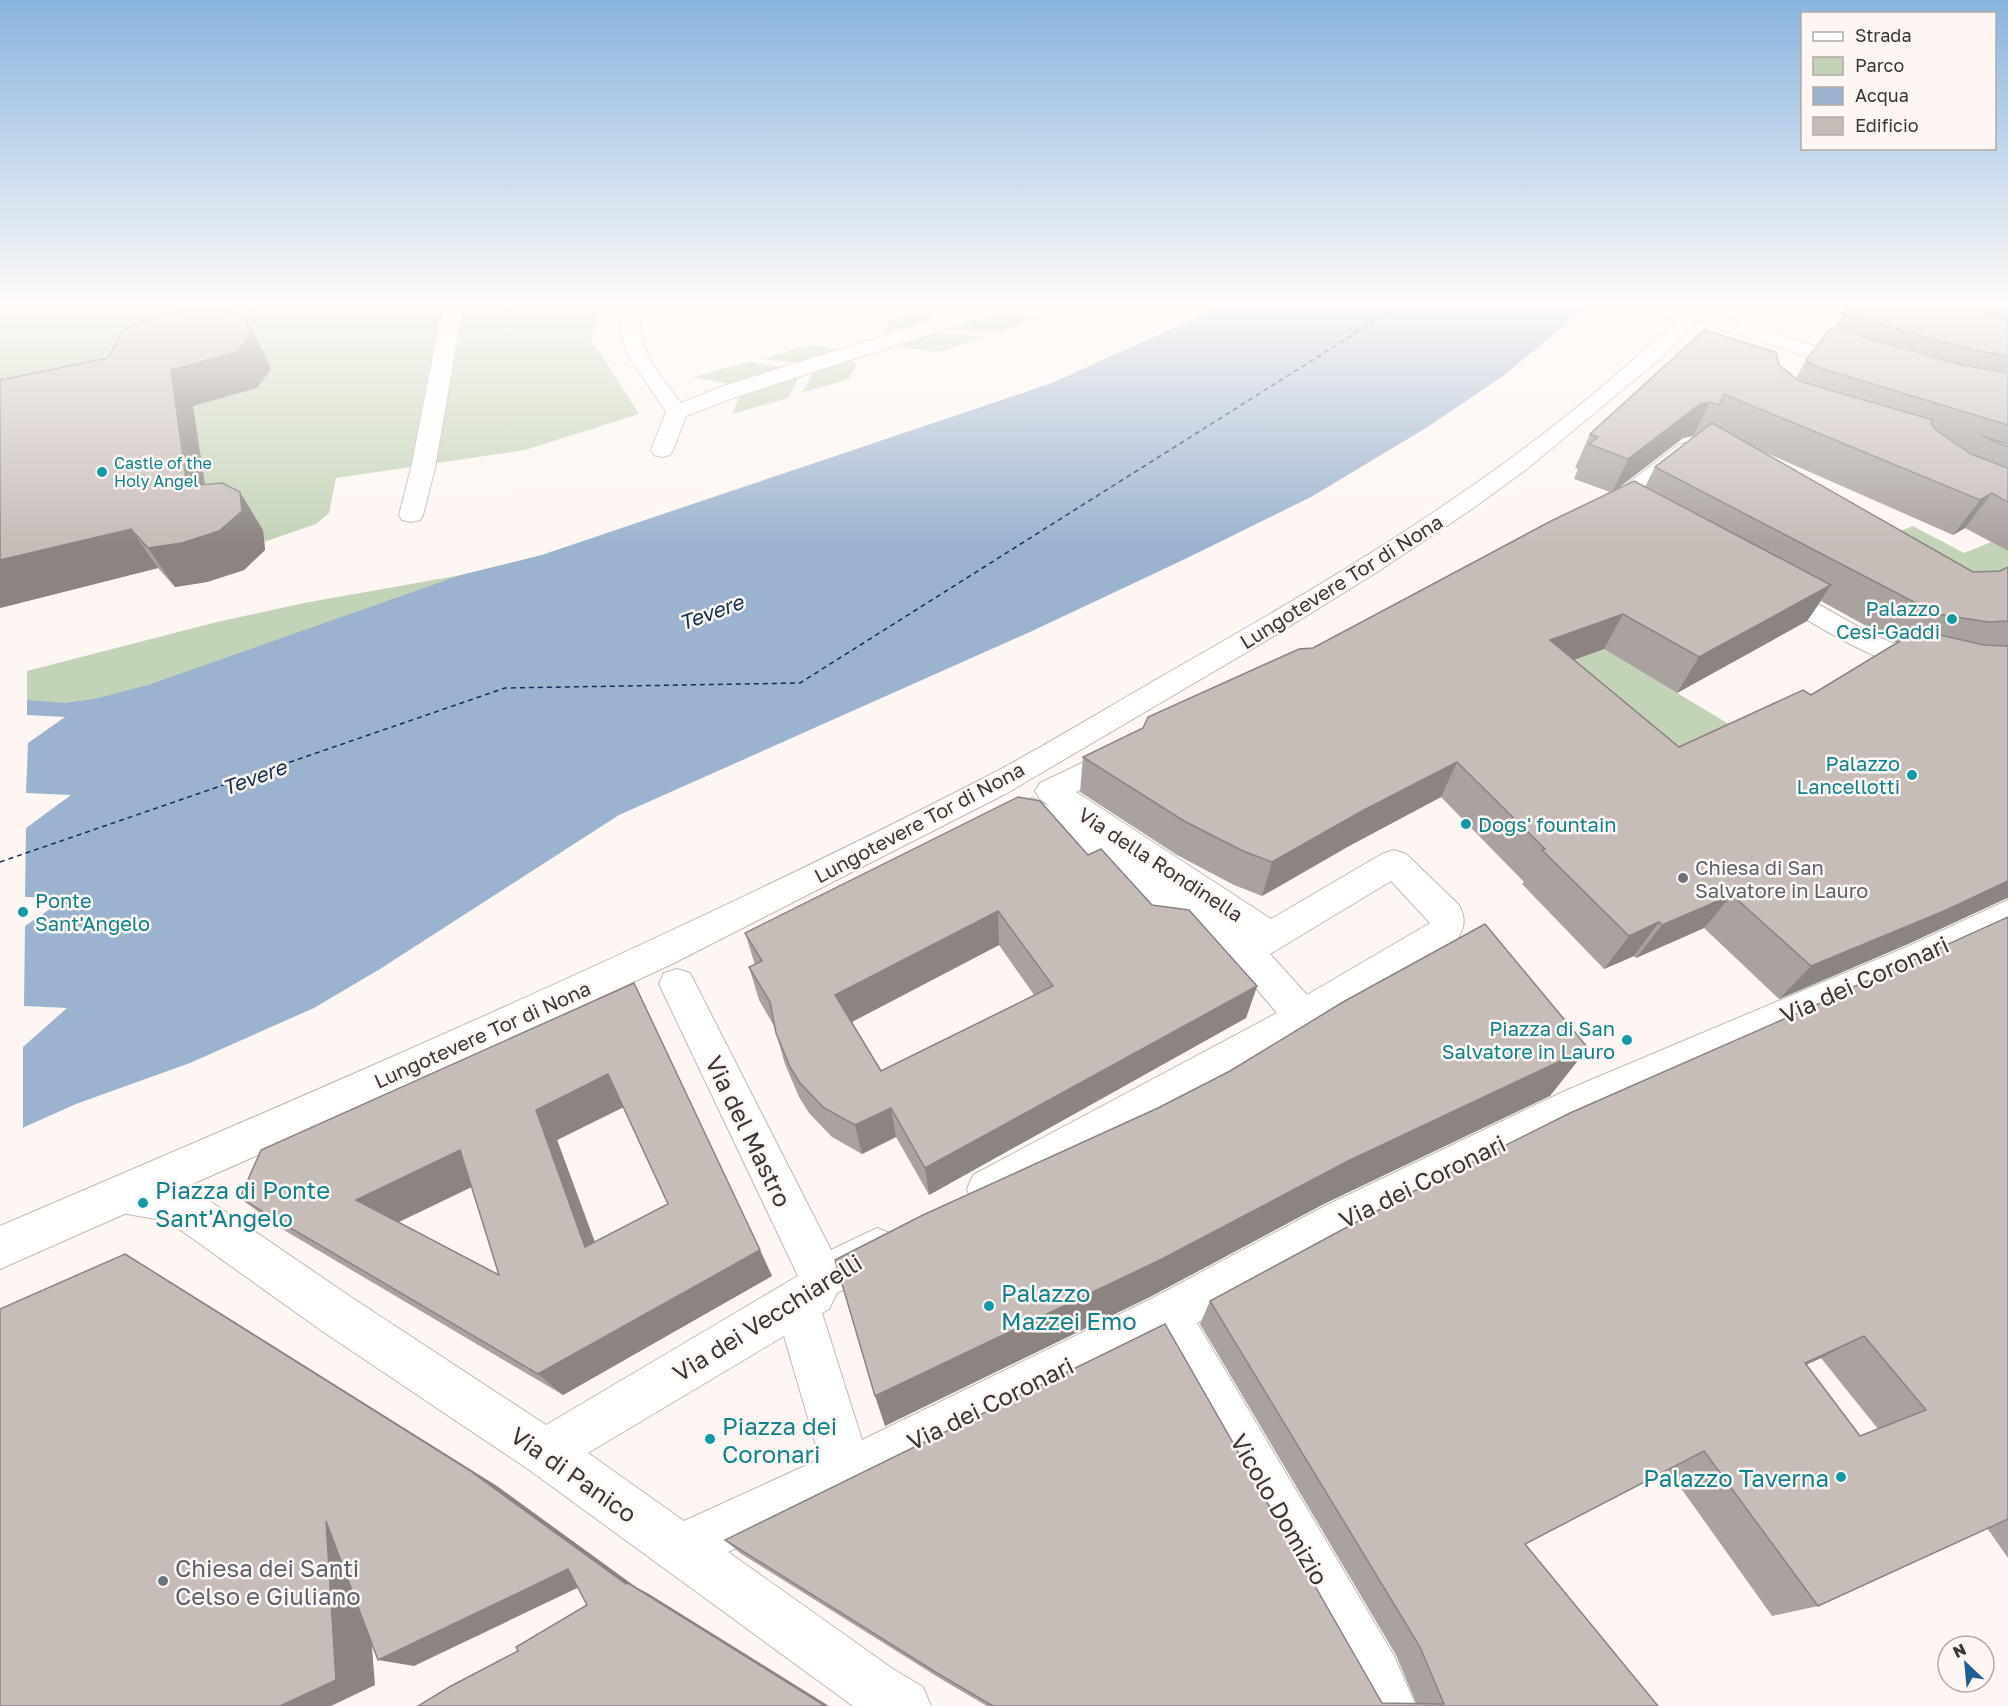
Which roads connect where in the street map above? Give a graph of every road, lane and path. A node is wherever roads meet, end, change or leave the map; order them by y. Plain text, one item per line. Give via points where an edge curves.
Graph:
1 (438, 385) edge
2 (656, 385) edge
3 (751, 385) edge
4 (1616, 385) edge
5 (677, 412) junction
6 (1692, 445) edge
7 (662, 450) dead end
8 (411, 515) dead end
9 (1586, 518) edge
10 (1748, 575) edge
11 (2008, 666) edge
12 (1126, 753) edge
13 (1041, 800) junction
14 (2008, 914) edge
15 (1258, 944) junction
16 (677, 984) dead end
17 (1289, 1024) junction
18 (127, 1194) junction
19 (951, 1209) edge
20 (911, 1231) edge
21 (0, 1248) edge
22 (809, 1290) junction
23 (1167, 1315) junction
24 (545, 1452) junction
25 (847, 1470) junction
26 (680, 1550) junction
27 (904, 1706) edge
28 (1389, 1706) edge

1 - 8 street
2 - 5 street
3 - 5 street
4 - 18 street, Lungotevere Tor di Nona via 1520,463 1365,569 996,784 659,954
5 - 7 street
6 - 9 street via 1628,508
10 - 11 street via 1898,657 1955,669
12 - 13 street
13 - 15 street, Via della Rondinella
13 - 15 street, Via della Rondinella via 1212,928
14 - 23 street, Via dei Coronari via 1922,956 1570,1089
15 - 17 street
15 - 17 street via 1394,863 1447,915 1454,944
16 - 22 street, Via del Mastro
17 - 19 street
18 - 21 street
18 - 24 street, Via di Panico via 176,1203
20 - 22 street, Via dei Vecchiarelli
22 - 24 street, Via dei Vecchiarelli
22 - 25 street
23 - 25 street, Via dei Coronari
23 - 28 street, Vicolo Domizio via 1375,1675
24 - 26 street, Via di Panico
25 - 26 street
26 - 27 street, Via di Panico

